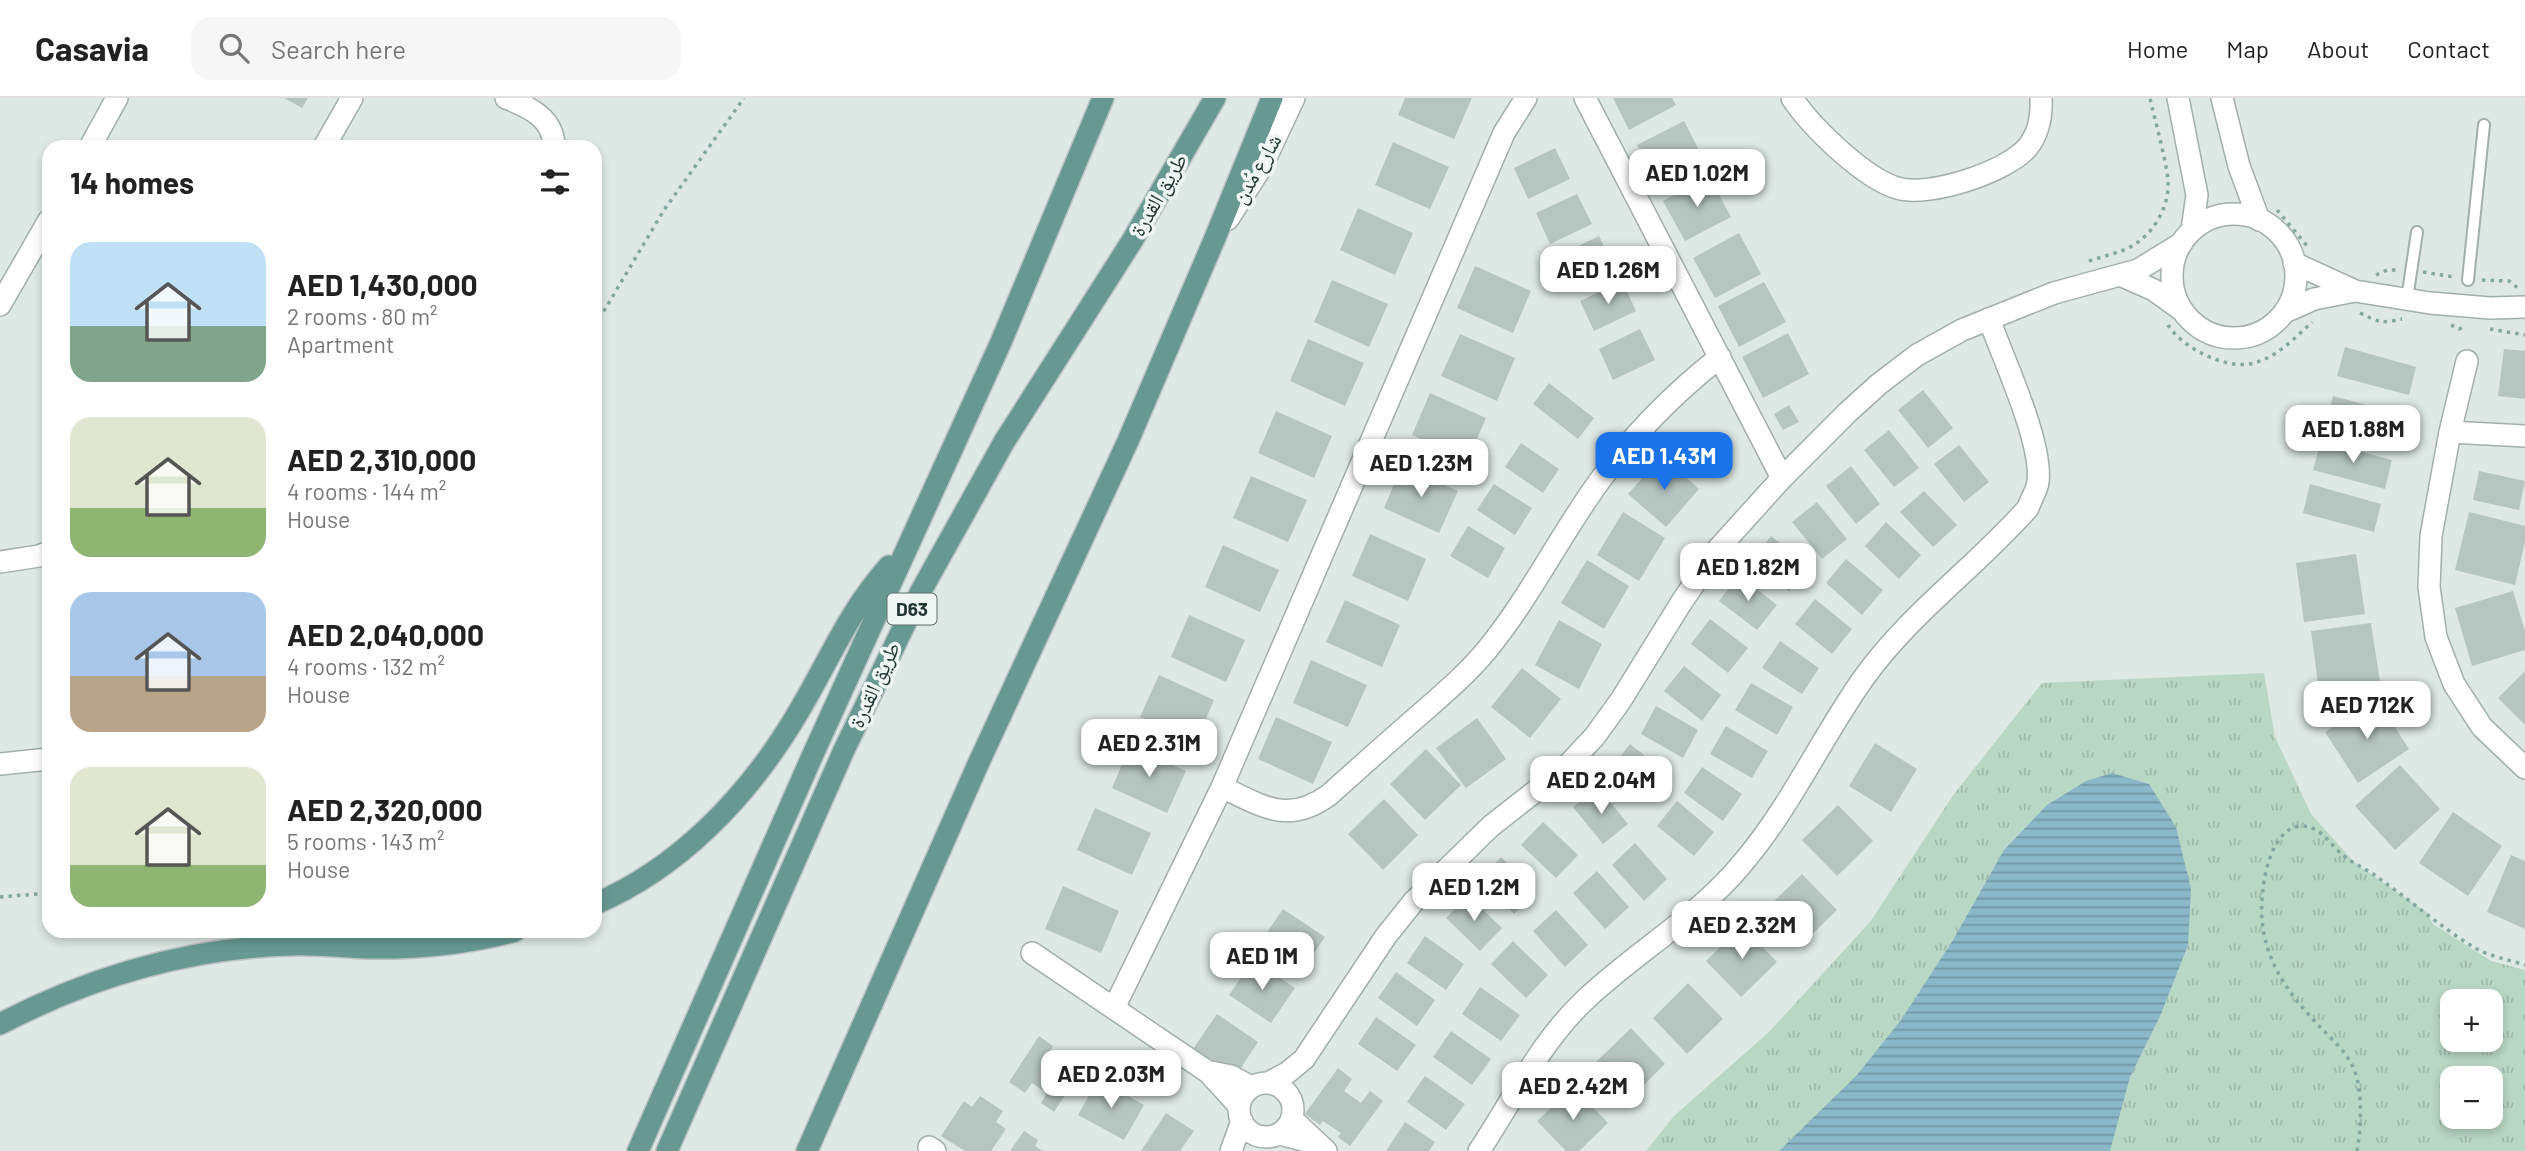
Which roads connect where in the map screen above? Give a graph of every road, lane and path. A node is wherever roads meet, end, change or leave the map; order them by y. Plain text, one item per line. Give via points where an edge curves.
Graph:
1 (117, 98) edge
2 (352, 98) edge
3 (500, 98) edge
4 (506, 98) edge
5 (744, 98) edge
6 (1103, 98) edge
7 (1215, 98) edge
8 (1272, 98) edge
9 (1294, 98) edge
10 (1526, 98) edge
11 (1585, 98) edge
12 (1792, 98) edge
13 (2041, 98) edge
14 (2150, 98) edge
15 (2178, 98) edge
16 (2222, 98) edge
17 (2484, 125) dead end
18 (94, 140) edge
19 (328, 140) edge
20 (538, 140) edge
21 (553, 140) edge
22 (2267, 214) junction
23 (42, 232) edge
24 (2417, 232) dead end
25 (2187, 237) junction
26 (1215, 238) junction
27 (2315, 256) dead end
28 (2294, 263) junction
29 (2412, 270) junction
30 (2122, 276) junction
31 (2374, 277) dead end
32 (2468, 280) junction
33 (2088, 284) junction
34 (2522, 298) edge
35 (2407, 299) junction
36 (2356, 301) junction
37 (1, 305) edge
38 (2285, 312) junction
39 (602, 314) edge
40 (2174, 315) junction
41 (2319, 316) dead end
42 (2369, 317) dead end
43 (1989, 319) junction
44 (2515, 334) dead end
45 (2525, 335) edge
46 (1720, 357) junction
47 (2467, 361) dead end
48 (2450, 432) junction
49 (2525, 436) edge
50 (1783, 478) junction
51 (906, 546) junction
52 (42, 553) edge
53 (0, 562) edge
54 (42, 761) edge
55 (0, 764) edge
56 (2525, 768) edge
57 (1222, 787) junction
58 (42, 894) edge
59 (0, 897) edge
60 (602, 901) edge
61 (476, 938) edge
62 (1032, 953) dead end
63 (2525, 965) edge
64 (1114, 1008) junction
65 (0, 1024) edge
66 (1304, 1059) junction
67 (1209, 1072) junction
68 (1260, 1085) junction
69 (1241, 1114) junction
70 (1281, 1124) junction
71 (1321, 1147) edge
72 (638, 1151) edge
73 (667, 1151) edge
74 (807, 1151) edge
75 (1231, 1151) edge
76 (1241, 1151) edge
77 (1479, 1151) edge
78 (2357, 1151) edge

1 - 18 street
2 - 19 street
3 - 20 street via 534,127
4 - 21 street via 540,114
5 - 39 path via 664,210
6 - 51 main road, طريق القدرة / D63 via 1001,342
7 - 73 main road, طريق القدرة / D63 via 1132,241 1004,442 921,591 844,750
8 - 26 main road
9 - 26 street, شارع مُدن via 1262,166
10 - 57 street via 1504,133
11 - 46 street
12 - 13 street via 1824,135 1870,173 1898,188 1917,191 1937,189 2014,160 2038,130
14 - 33 path via 2169,188 2162,211 2138,242 2084,263
15 - 25 street via 2197,195
16 - 22 street via 2239,166
17 - 32 lane
22 - 25 street via 2212,218
22 - 27 path
22 - 28 street
23 - 37 street
24 - 29 lane
25 - 30 street via 2153,262
25 - 40 street via 2175,256
26 - 74 main road
28 - 36 street
28 - 38 street via 2296,280
29 - 31 path via 2387,270
29 - 32 path
29 - 35 lane
30 - 33 street
30 - 40 street via 2154,290
32 - 34 path via 2509,281
33 - 43 street
34 - 35 street via 2490,309
35 - 36 street
36 - 38 street via 2314,299
36 - 42 path
38 - 40 street via 2254,336 2234,339 2214,335
40 - 41 path via 2171,330 2187,345 2215,360 2252,364 2284,348
43 - 50 street via 1917,355 1879,384
43 - 77 street via 2038,459 2038,483 2028,508 1889,646 1862,680 1773,825 1740,867 1703,905 1585,1000 1554,1034
44 - 45 path
46 - 50 street
46 - 57 street via 1682,387 1622,450 1485,652 1329,795 1314,806 1278,811
47 - 48 street
48 - 49 street
48 - 56 street via 2431,536 2429,587 2436,637 2454,684 2482,727
50 - 66 street via 1717,550 1595,736 1565,768 1491,826 1414,901 1379,945
51 - 60 main road via 848,620 794,721 752,780 671,859 641,882
51 - 72 main road, طريق القدرة / D63
52 - 53 street
54 - 55 street
57 - 64 street
58 - 59 path
61 - 65 main road via 431,946 282,945 219,950 106,977
62 - 64 street
63 - 78 path via 2476,949 2344,857 2315,830 2301,826 2277,841 2263,885 2263,937 2286,987 2341,1048 2355,1071
64 - 67 street
66 - 68 street
66 - 70 street
67 - 68 street
67 - 69 street
68 - 69 street via 1244,1095
68 - 70 street via 1285,1090
69 - 70 street via 1249,1130
69 - 75 street
70 - 71 street
70 - 76 street

